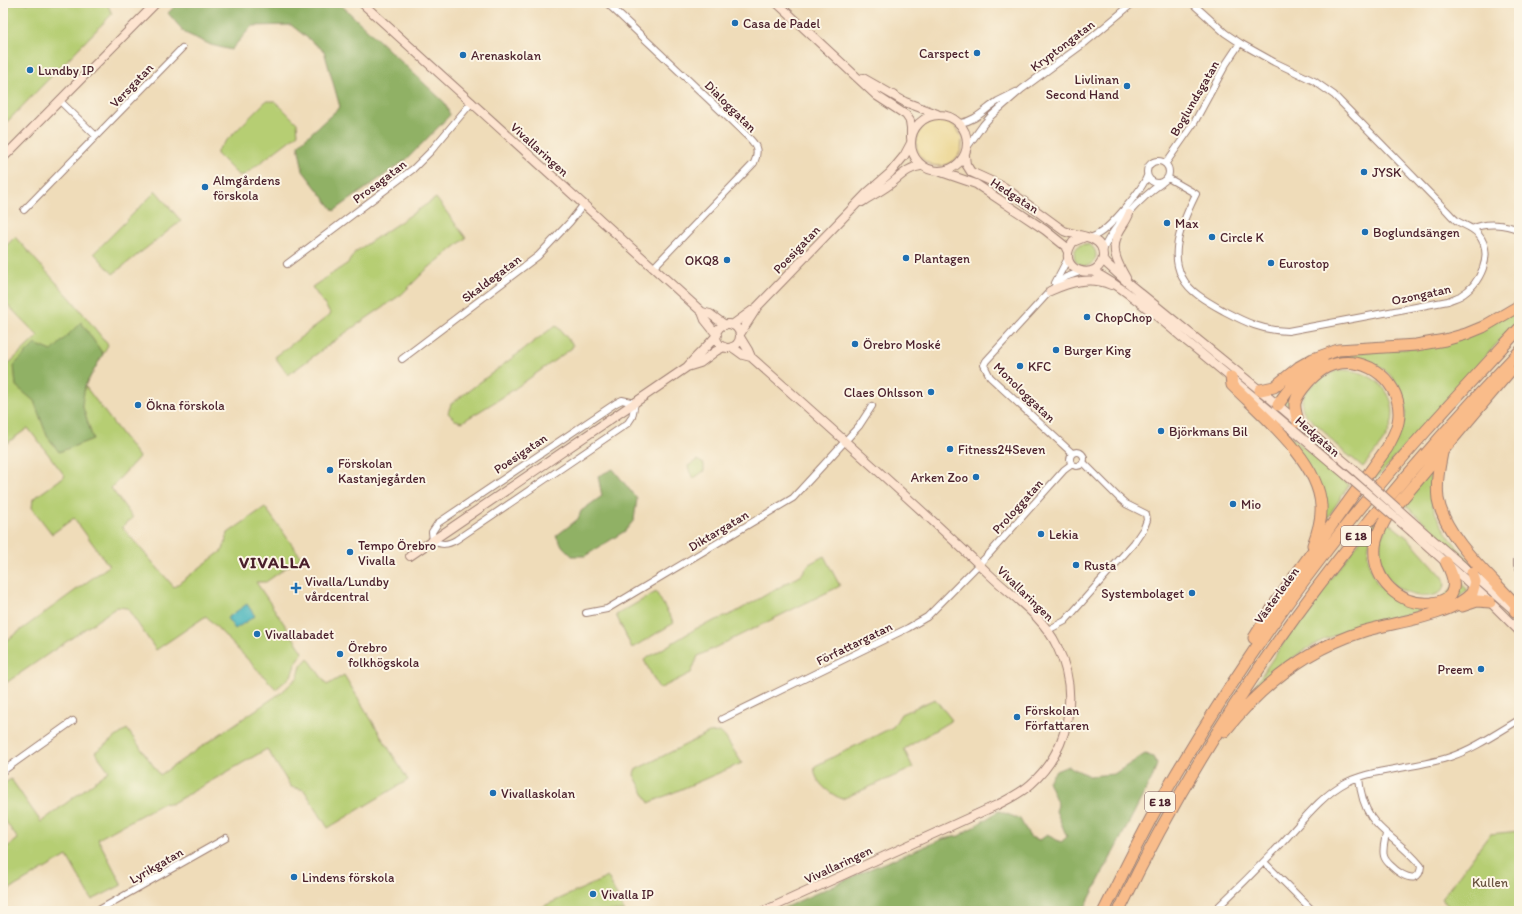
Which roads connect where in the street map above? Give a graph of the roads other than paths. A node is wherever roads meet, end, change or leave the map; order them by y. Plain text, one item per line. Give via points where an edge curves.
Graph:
1 (156, 3) edge
2 (362, 3) edge
3 (607, 3) edge
4 (777, 3) edge
5 (1133, 3) edge
6 (1192, 3) edge
7 (1240, 43) junction
8 (182, 48) dead end
9 (851, 72) junction
10 (1022, 89) junction
11 (60, 101) junction
12 (472, 102) junction
13 (938, 114) junction
14 (960, 123) junction
15 (96, 136) junction
16 (911, 140) junction
17 (968, 146) junction
18 (965, 156) junction
19 (3, 158) edge
20 (1166, 163) junction
21 (922, 166) junction
22 (940, 172) junction
23 (1147, 176) junction
24 (1168, 178) junction
25 (1162, 183) junction
26 (584, 204) junction
27 (853, 208) junction
28 (24, 210) dead end
29 (1129, 214) junction
30 (1472, 229) junction
31 (1519, 230) edge
32 (1087, 237) junction
33 (1068, 255) junction
34 (1102, 255) junction
35 (287, 264) dead end
36 (653, 268) junction
37 (1092, 271) junction
38 (1080, 272) junction
39 (1128, 282) junction
40 (1120, 289) junction
41 (1050, 290) junction
42 (1519, 306) edge
43 (757, 307) junction
44 (702, 312) junction
45 (728, 325) junction
46 (1519, 329) edge
47 (717, 335) junction
48 (740, 335) junction
49 (728, 347) junction
50 (1519, 352) edge
51 (1328, 353) junction
52 (751, 357) junction
53 (402, 359) dead end
54 (1519, 361) edge
55 (687, 368) junction
56 (1231, 377) junction
57 (1260, 390) junction
58 (635, 403) junction
59 (872, 406) dead end
60 (1275, 408) junction
61 (1298, 422) junction
62 (844, 441) junction
63 (1443, 451) junction
64 (1072, 453) junction
65 (1083, 462) junction
66 (1072, 464) junction
67 (432, 541) junction
68 (1310, 555) junction
69 (410, 556) dead end
70 (1519, 559) edge
71 (1446, 562) junction
72 (978, 563) junction
73 (1519, 568) edge
74 (1472, 573) junction
75 (1474, 587) junction
76 (1489, 600) junction
77 (1455, 605) junction
78 (1517, 613) edge
79 (586, 614) dead end
80 (1048, 630) junction
81 (1519, 631) edge
82 (1224, 698) junction
83 (722, 719) dead end
84 (1519, 720) edge
85 (73, 721) dead end
86 (1214, 737) junction
87 (3, 771) edge
88 (1359, 778) junction
89 (1386, 834) junction
90 (226, 838) dead end
91 (1264, 862) junction
92 (97, 911) edge
93 (764, 911) edge
94 (1104, 911) edge
95 (1119, 911) edge
96 (1214, 911) edge
97 (1313, 911) edge

1 - 11 main road
2 - 12 main road, Vivallaringen
3 - 36 street, Dialoggatan via 740,129 756,147 758,154 754,163
4 - 9 main road
5 - 10 street, Kryptongatan via 1086,42
6 - 7 street, Ozongatan via 1216,26
7 - 20 street, Boglundsgatan via 1194,123
7 - 30 street, Ozongatan via 1314,81 1334,95 1456,220
8 - 15 street, Versgatan
9 - 13 main road via 905,102
9 - 16 main road via 877,96 906,115 910,121
10 - 14 street, Kryptongatan via 999,100 976,118
10 - 17 street, Kryptongatan via 982,125
11 - 15 street
11 - 19 main road
12 - 26 main road, Vivallaringen
12 - 35 street, Prosagatan via 416,166
13 - 14 main road via 946,115
13 - 16 main road via 921,121 916,126
14 - 17 main road via 965,131
15 - 28 street, Versgatan
16 - 21 main road via 914,157
16 - 27 main road, Poesigatan via 904,156 890,173
17 - 18 main road
18 - 22 main road via 950,170
18 - 32 main road, Hedgatan via 971,172 1004,187 1064,231
20 - 23 street via 1159,160 1152,162 1147,168
20 - 24 street via 1169,169
21 - 22 main road
21 - 27 main road, Poesigatan via 908,169 890,185
22 - 33 main road, Hedgatan via 981,188 1045,230 1065,246
23 - 25 street via 1152,182
23 - 32 street via 1138,193 1110,224 1098,235
24 - 25 street
24 - 30 street, Ozongatan via 1196,194 1176,245 1176,259 1181,275 1197,294 1253,325 1271,330 1288,331 1459,297 1483,271 1486,257 1484,245
25 - 29 street
26 - 36 main road, Vivallaringen
26 - 53 street, Skaldegatan via 538,256
27 - 43 main road, Poesigatan
29 - 34 street via 1109,237
29 - 39 main road via 1117,236 1114,254
30 - 31 street via 1497,225
32 - 33 main road via 1073,242
32 - 34 main road via 1098,242
33 - 38 main road via 1072,267
33 - 41 street, Monologgatan
34 - 37 main road via 1100,264
34 - 39 main road, Hedgatan via 1107,264
36 - 44 main road, Vivallaringen
37 - 38 main road
37 - 40 main road, Hedgatan via 1110,280
38 - 41 street, Monologgatan via 1066,278
39 - 57 main road, Hedgatan
40 - 41 main road via 1104,282 1080,280
40 - 56 main road, Hedgatan
41 - 64 street, Monologgatan via 986,361 984,367 990,377
42 - 51 highway via 1484,327 1446,340
43 - 45 main road, Poesigatan
43 - 48 main road, Poesigatan
44 - 45 main road, Vivallaringen
44 - 47 main road, Vivallaringen
45 - 47 main road via 719,329
45 - 48 main road via 736,327
46 - 82 highway, Västerleden / E 18 via 1412,447 1353,517 1282,610
47 - 49 main road via 719,344
47 - 55 main road, Poesigatan
48 - 49 main road via 737,344
48 - 52 main road, Vivallaringen
49 - 52 main road, Vivallaringen
49 - 55 main road, Poesigatan via 716,351 700,364
50 - 86 highway, E 18 via 1414,467 1344,551 1252,677
51 - 57 highway via 1303,364 1274,387
51 - 60 highway via 1326,358 1314,365 1292,386
52 - 62 main road, Vivallaringen
54 - 63 highway, E 18
55 - 58 main road, Poesigatan
56 - 60 main road, Hedgatan
56 - 68 highway, E 18 via 1232,386 1289,443 1314,478 1320,498 1321,514
57 - 60 main road, Hedgatan
58 - 67 main road, Poesigatan
58 - 67 street, Poesigatan via 622,400 616,403 438,523 432,532
58 - 67 street via 628,423 456,540 448,544
59 - 62 street, Diktargatan via 859,426
60 - 61 main road, Hedgatan
60 - 71 main road, Hedgatan, bridge via 1353,481
61 - 68 highway, E 18 via 1295,406 1299,393 1326,367 1344,362 1359,363 1378,372 1391,386 1398,405 1397,426 1388,448
61 - 74 main road, Hedgatan, bridge
62 - 72 main road, Vivallaringen
62 - 79 street, Diktargatan via 793,498 607,609
63 - 71 highway, E 18 via 1386,518 1378,535 1375,558 1380,575 1390,589 1406,600 1426,604 1446,599 1451,594 1452,573
63 - 78 highway, E 18 via 1437,483 1438,499 1443,514 1458,541 1516,605
64 - 65 street via 1081,453
64 - 66 street
65 - 66 street via 1078,466
65 - 80 street via 1126,504 1146,514 1147,520 1134,544 1068,617
66 - 72 street, Prologgatan
67 - 69 main road, Poesigatan
68 - 82 highway, E 18 via 1227,681
70 - 73 street
71 - 75 main road, Hedgatan
72 - 80 main road, Vivallaringen
72 - 83 street, Författargatan via 920,622
74 - 75 highway
74 - 78 main road, Hedgatan
75 - 76 main road, Hedgatan
75 - 77 highway, E 18 via 1470,595
76 - 77 highway, E 18 via 1477,601 1459,608
76 - 81 main road, Hedgatan
77 - 86 highway, E 18 via 1438,612 1361,632 1317,650 1271,682 1221,737
80 - 93 main road, Vivallaringen via 1062,657 1066,672 1069,716 1054,757 1029,786 985,810
82 - 94 highway, Västerleden / E 18 via 1168,787
84 - 88 street via 1449,757
85 - 87 street
86 - 95 highway, E 18 via 1167,818
88 - 89 street via 1367,812
88 - 91 street via 1328,795
89 - 89 street via 1421,866 1421,870 1414,877 1406,877 1386,861
90 - 92 street, Lyrikgatan
91 - 96 street
91 - 97 street

